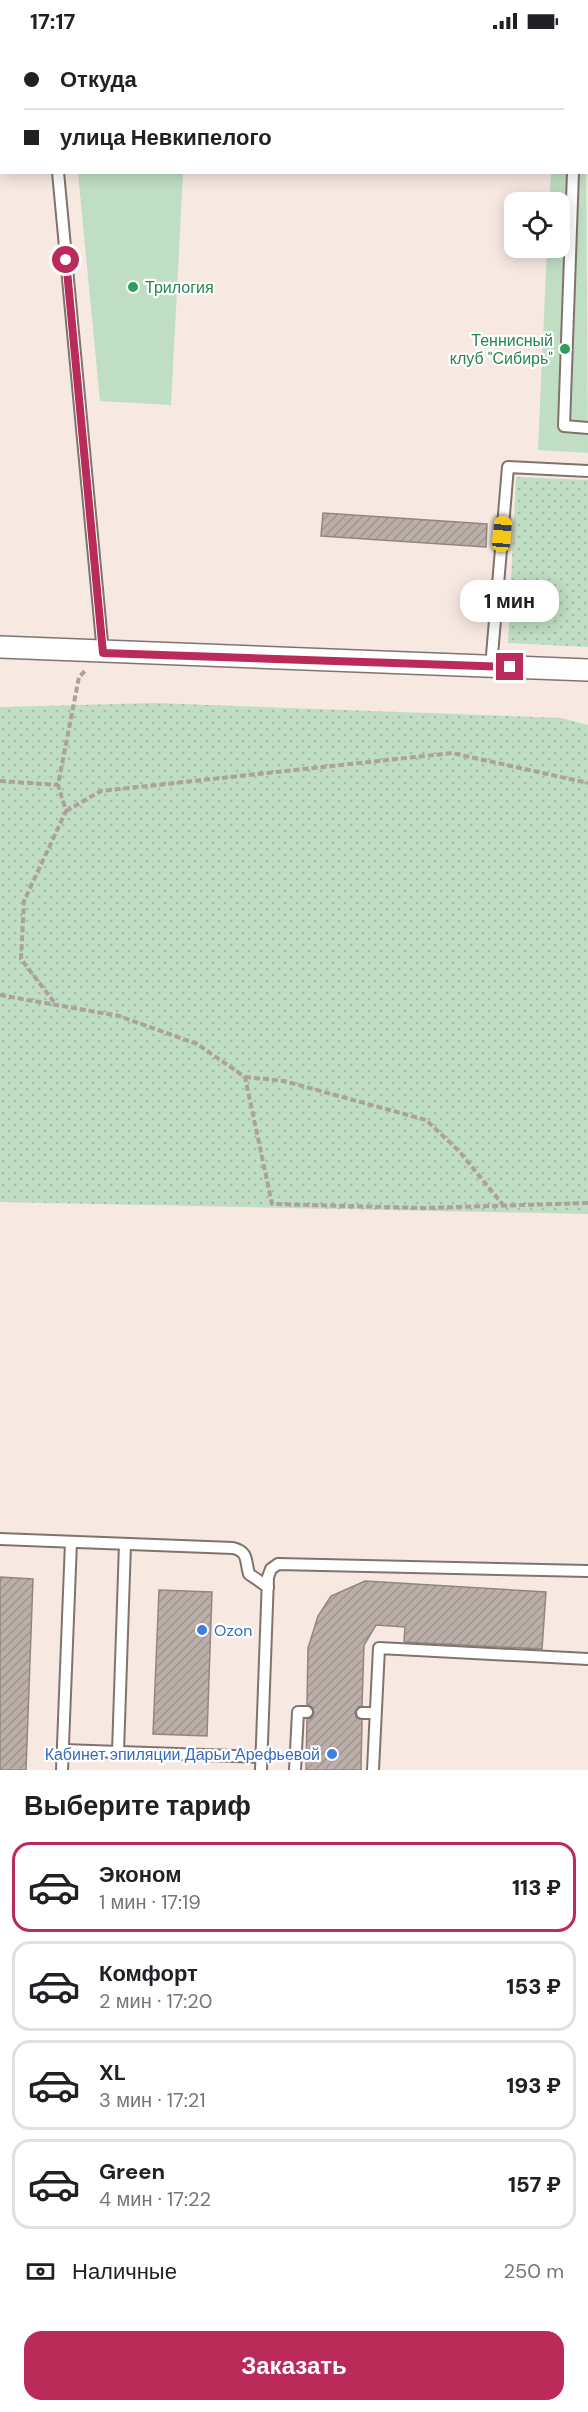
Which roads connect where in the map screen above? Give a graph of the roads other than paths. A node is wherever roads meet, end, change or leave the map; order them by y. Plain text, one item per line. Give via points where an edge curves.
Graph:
1 (58, 174) edge
2 (573, 174) edge
3 (588, 428) edge
4 (588, 471) edge
5 (0, 647) edge
6 (103, 653) junction
7 (491, 667) junction
8 (588, 670) edge
9 (0, 1539) edge
10 (70, 1542) junction
11 (125, 1544) junction
12 (588, 1571) edge
13 (268, 1587) junction
14 (588, 1659) edge
15 (307, 1712) dead end
16 (362, 1713) dead end
17 (375, 1713) junction
18 (63, 1750) junction
19 (118, 1752) junction
20 (261, 1757) junction
21 (62, 1770) edge
22 (261, 1770) edge
23 (295, 1770) edge
24 (373, 1770) edge

1 - 6 lane
2 - 3 lane via 564,426
4 - 7 lane via 508,467
5 - 6 street
6 - 7 street
7 - 8 street
9 - 10 lane
10 - 11 lane
10 - 18 lane
11 - 13 lane via 240,1550 246,1555 249,1574
11 - 19 lane
12 - 13 lane via 278,1564 271,1569
13 - 20 lane
14 - 17 lane via 379,1648
15 - 23 lane via 298,1712
16 - 17 lane
17 - 24 lane
18 - 19 lane
18 - 21 lane
19 - 20 lane
20 - 22 lane

